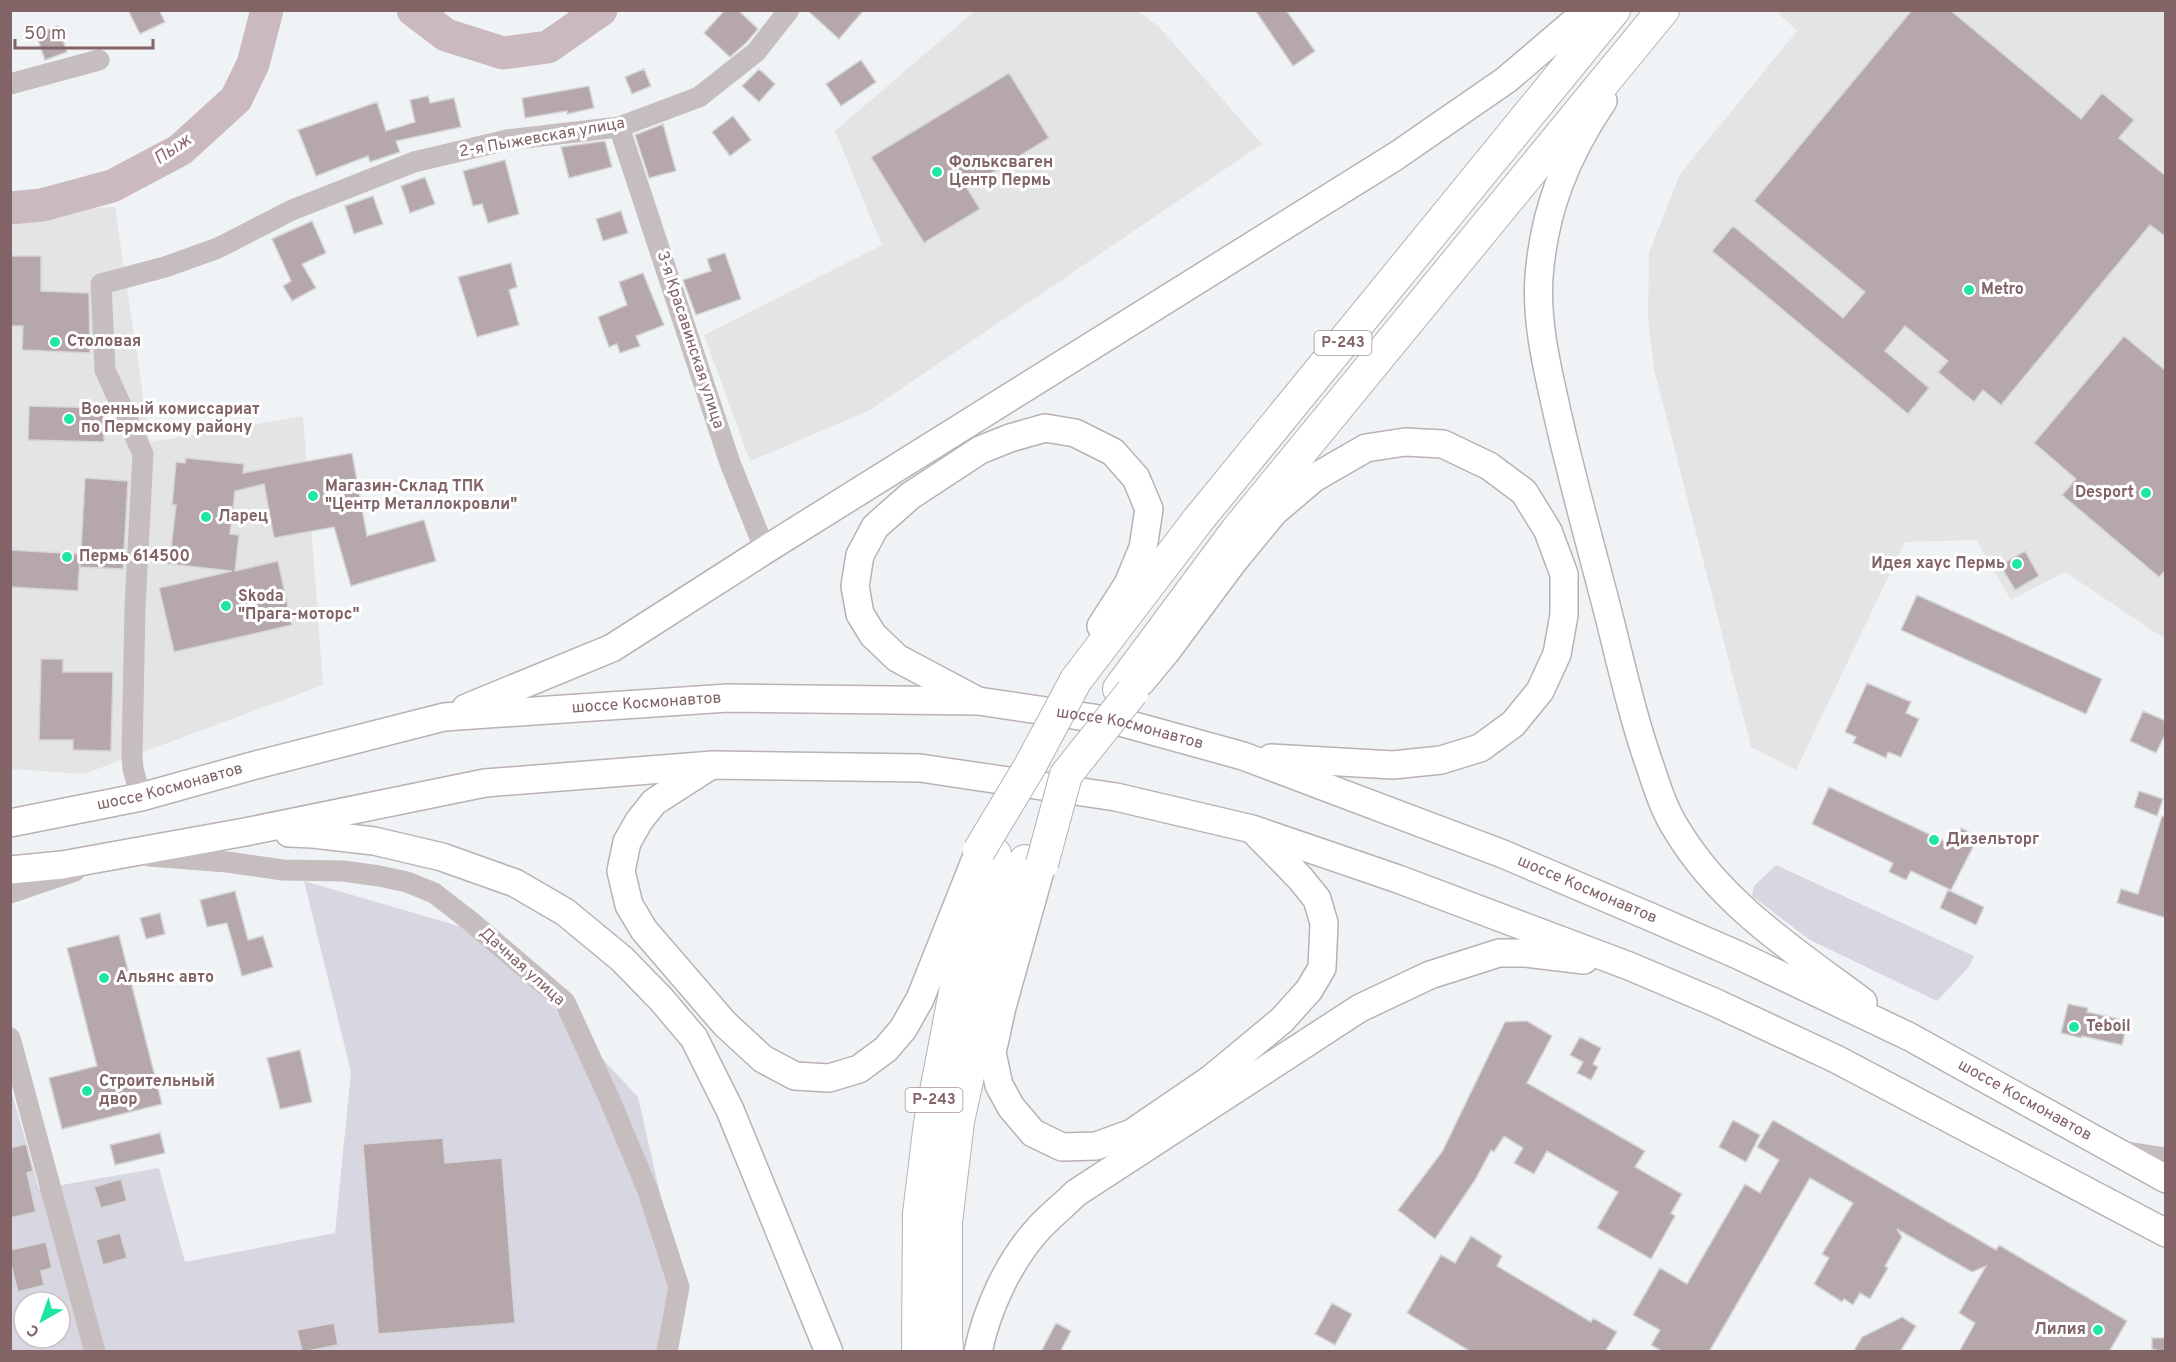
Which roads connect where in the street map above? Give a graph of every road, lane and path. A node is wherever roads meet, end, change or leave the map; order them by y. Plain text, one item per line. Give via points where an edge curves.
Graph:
1 (789, 10) edge
2 (1588, 10) edge
3 (1614, 10) edge
4 (1665, 10) edge
5 (99, 60) dead end
6 (10, 84) edge
7 (619, 127) junction
8 (765, 550) junction
9 (1069, 679) junction
10 (1126, 691) junction
11 (978, 701) junction
12 (444, 717) junction
13 (1243, 756) junction
14 (713, 765) junction
15 (141, 797) junction
16 (10, 823) edge
17 (1252, 829) junction
18 (245, 832) junction
19 (987, 853) junction
20 (126, 854) junction
21 (1034, 863) junction
22 (10, 870) edge
23 (10, 892) edge
24 (1629, 966) junction
25 (1910, 1037) junction
26 (10, 1038) edge
27 (2104, 1144) junction
28 (2166, 1158) edge
29 (2166, 1179) edge
30 (2166, 1233) edge
31 (95, 1352) edge
32 (667, 1352) edge
33 (829, 1352) edge
34 (918, 1352) edge
35 (947, 1352) edge
36 (978, 1352) edge

1 - 7 street, 2-я Пыжевская улица via 756,52 699,97
2 - 8 main road via 1506,80 1396,156
3 - 9 highway, Р-243
4 - 10 highway, Р-243 via 1238,530
4 - 25 main road via 1573,149 1554,196 1539,279 1545,362 1560,429 1641,741 1676,829 1697,860 1740,907
5 - 6 street
7 - 8 street, 3-я Красавинская улица via 730,463
7 - 15 street, 2-я Пыжевская улица via 507,140 414,162 292,210 218,248 101,284 105,370 143,454 132,754
8 - 12 main road via 612,648
9 - 11 main road via 1128,584 1143,548 1149,509 1136,478 1113,452 1076,433 1045,428 980,450 910,496 875,527 860,555 855,586 860,614 873,635 897,658
9 - 19 highway, Р-243, bridge
10 - 13 main road via 1166,652 1274,513 1314,478 1366,448 1405,442 1443,444 1489,465 1524,492 1548,531 1564,574 1564,615 1557,654 1540,691 1512,724 1480,748 1441,760 1394,765
10 - 21 highway, Р-243, bridge via 1066,775
11 - 12 main road, шоссе Космонавтов via 728,698
11 - 13 main road, шоссе Космонавтов via 1120,722
12 - 15 main road, шоссе Космонавтов
13 - 25 main road, шоссе Космонавтов via 1503,854 1738,956
14 - 17 main road via 920,768 1116,797
14 - 18 main road via 485,783
14 - 19 main road via 654,802 639,821 627,842 621,871 629,905 644,930 725,1024 763,1059 795,1076 829,1078 859,1069 886,1049 920,999
15 - 16 main road, шоссе Космонавтов
17 - 21 main road via 1317,899 1324,923 1322,968 1309,990 1282,1020 1211,1079 1132,1133 1096,1146 1062,1147 1034,1133 1011,1107 999,1085 994,1063 992,1053
17 - 24 main road
18 - 20 main road
18 - 33 main road via 374,841 442,857 515,883 564,912 622,959 694,1038 730,1110
19 - 34 highway, Р-243 via 930,1123 919,1214
20 - 22 main road
20 - 23 street
20 - 32 street, Дачная улица via 283,870 343,871 407,882 434,893 565,1002 648,1191 679,1287
21 - 35 highway, Р-243 via 986,995 958,1120 946,1222
24 - 30 main road via 1836,1059
24 - 36 main road via 1499,953 1431,975 1360,1008 1076,1193 1024,1248 989,1311
25 - 27 main road, шоссе Космонавтов
26 - 31 street
27 - 28 street via 2137,1155
27 - 29 main road, шоссе Космонавтов

